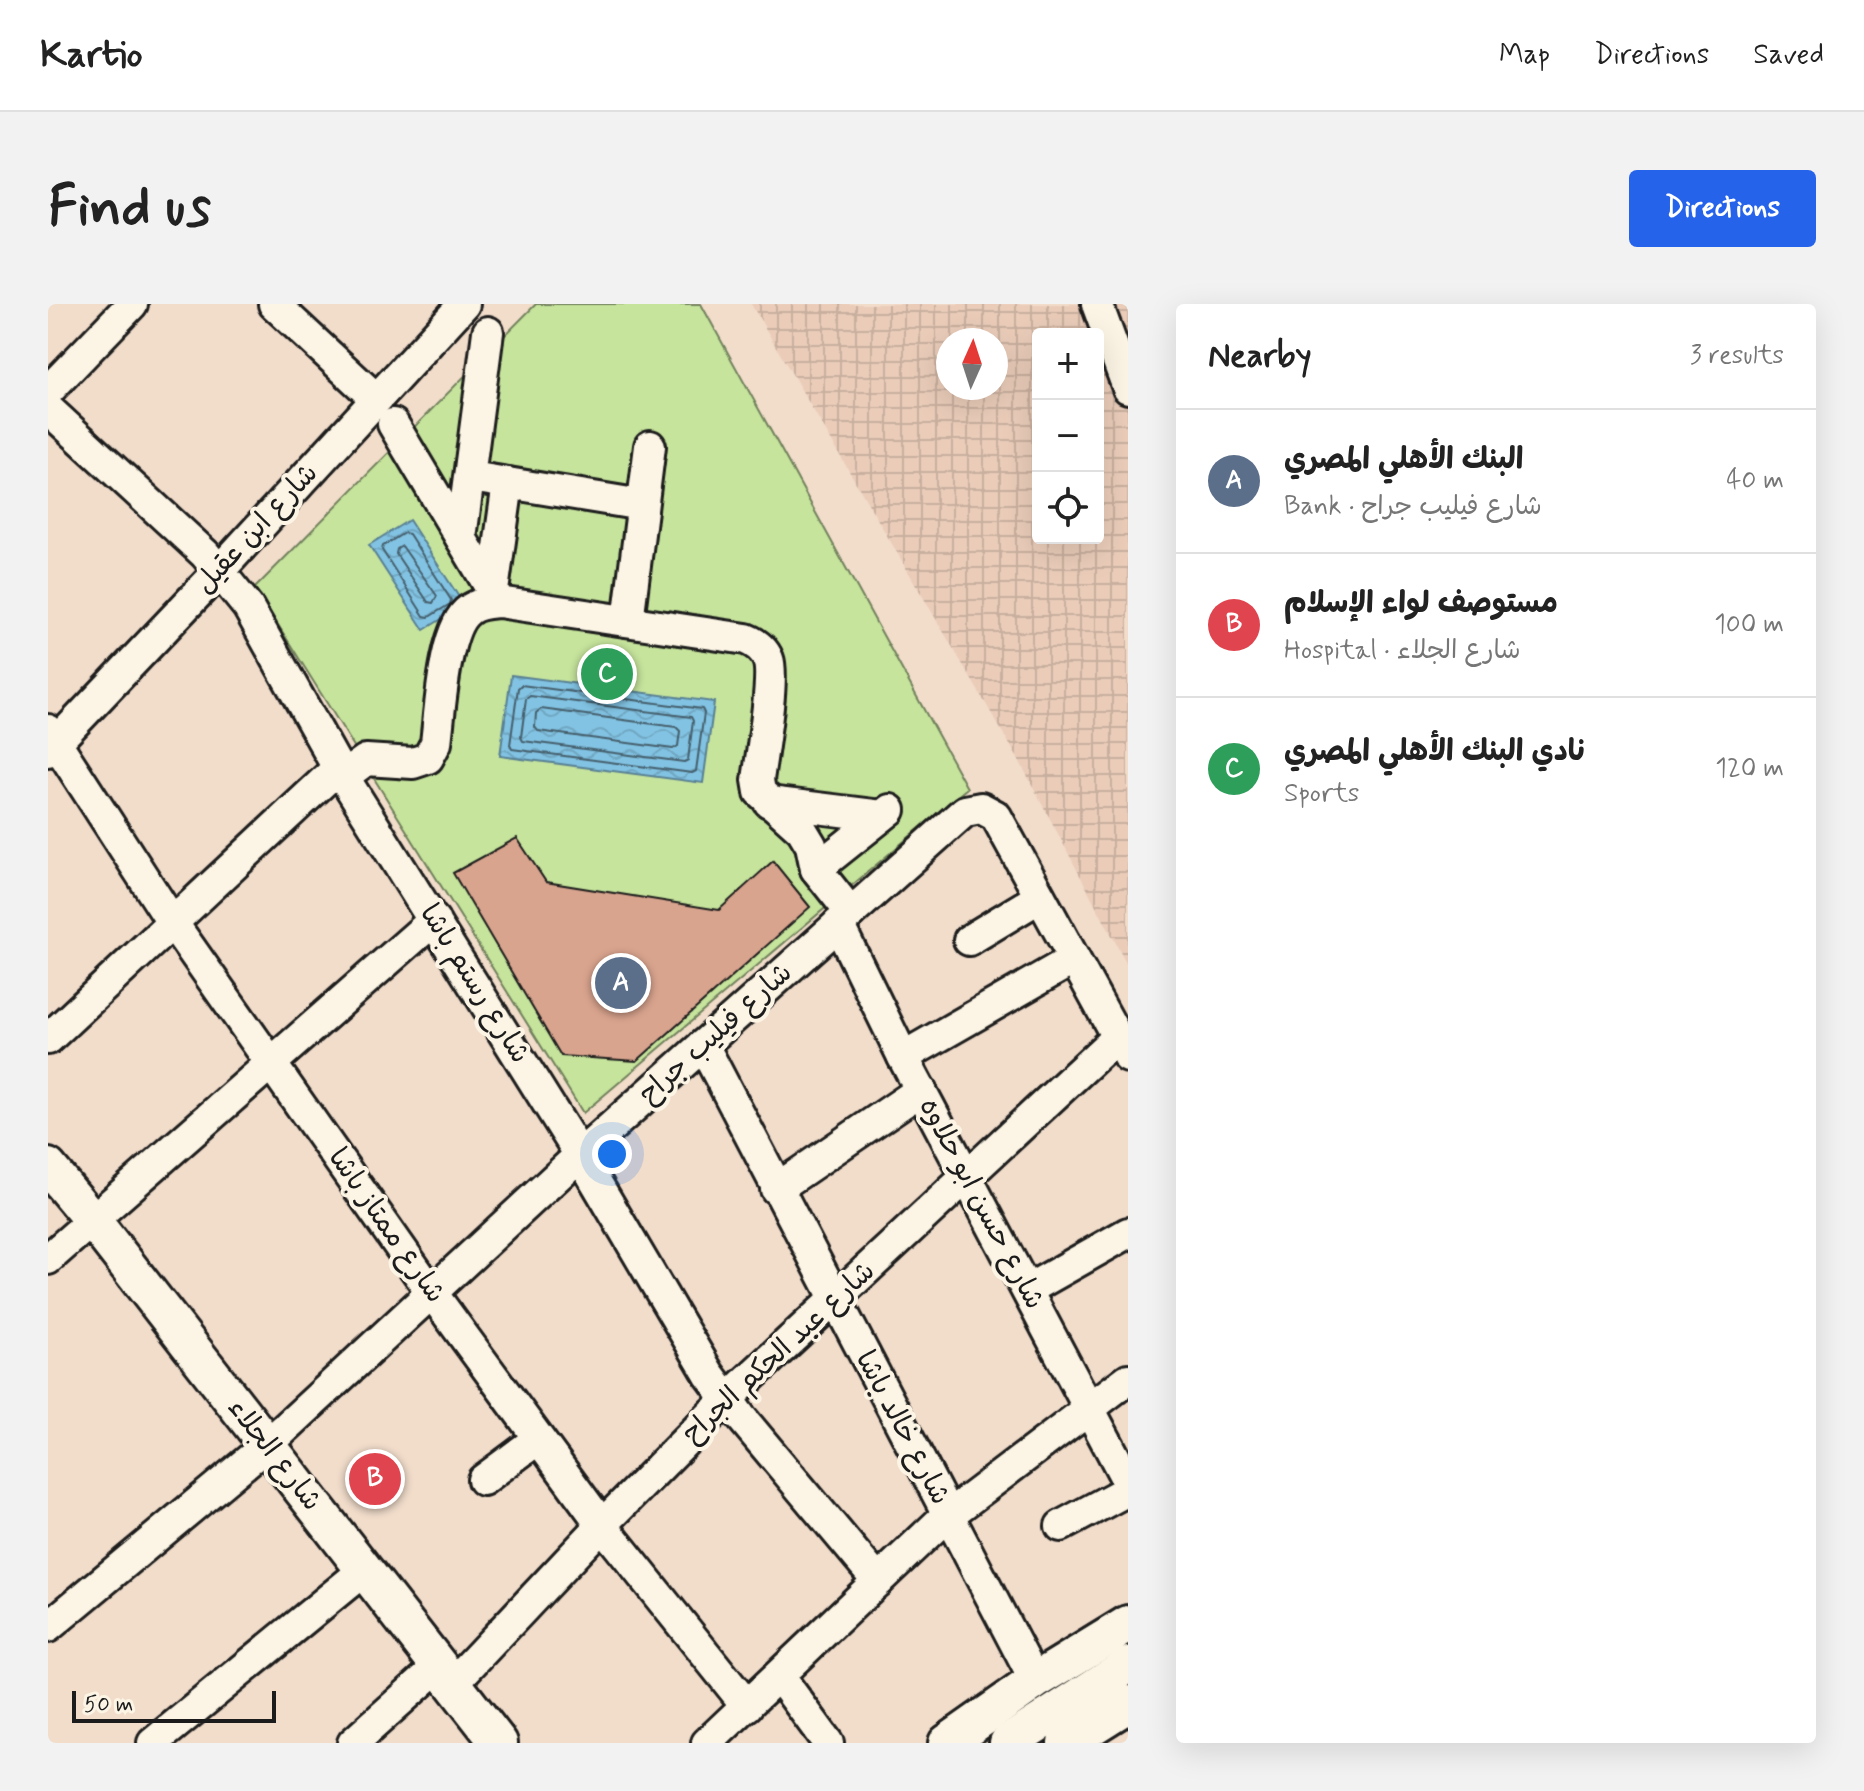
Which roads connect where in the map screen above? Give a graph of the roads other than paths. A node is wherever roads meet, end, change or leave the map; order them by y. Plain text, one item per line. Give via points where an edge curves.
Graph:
1 (132, 304) edge
2 (274, 304) edge
3 (464, 304) edge
4 (1097, 304) edge
5 (488, 332) dead end
6 (1128, 388) edge
7 (48, 391) edge
8 (376, 399) junction
9 (48, 409) edge
10 (393, 424) dead end
11 (650, 446) dead end
12 (471, 477) junction
13 (508, 483) junction
14 (642, 505) junction
15 (461, 538) junction
16 (220, 570) junction
17 (496, 597) junction
18 (628, 621) junction
19 (51, 741) edge
20 (341, 772) junction
21 (769, 802) junction
22 (816, 869) junction
23 (1040, 897) junction
24 (844, 918) junction
25 (434, 920) junction
26 (172, 922) junction
27 (969, 940) dead end
28 (1074, 959) junction
29 (48, 1039) edge
30 (703, 1045) junction
31 (1123, 1047) edge
32 (903, 1057) junction
33 (271, 1062) junction
34 (921, 1090) junction
35 (580, 1155) junction
36 (48, 1167) edge
37 (967, 1177) junction
38 (776, 1189) junction
39 (93, 1221) junction
40 (1128, 1233) edge
41 (48, 1259) edge
42 (1027, 1290) junction
43 (432, 1293) junction
44 (835, 1300) junction
45 (1128, 1379) edge
46 (727, 1399) junction
47 (1089, 1407) junction
48 (538, 1439) junction
49 (267, 1445) junction
50 (483, 1480) dead end
51 (1128, 1482) edge
52 (1128, 1490) edge
53 (948, 1516) junction
54 (602, 1525) junction
55 (1061, 1526) dead end
56 (363, 1571) junction
57 (878, 1581) junction
58 (1128, 1624) edge
59 (48, 1627) edge
60 (1128, 1665) edge
61 (446, 1674) junction
62 (779, 1676) junction
63 (1035, 1681) junction
64 (1128, 1704) edge
65 (747, 1706) junction
66 (1128, 1731) edge
67 (950, 1741) edge
68 (153, 1743) edge
69 (353, 1743) edge
70 (499, 1743) edge
71 (707, 1743) edge
72 (828, 1743) edge
73 (1008, 1743) edge
74 (1066, 1743) edge
75 (1109, 1743) edge

1 - 7 street
2 - 8 street
3 - 8 street, شارع ابن عقيل
4 - 6 street
5 - 12 street
8 - 16 street, شارع ابن عقيل
9 - 16 street, شارع رستم باشا
10 - 15 street
11 - 14 street
12 - 13 street
12 - 15 street
13 - 14 street
13 - 17 street
14 - 18 street
15 - 17 street
16 - 19 street, شارع ابن عقيل
16 - 20 street, شارع رستم باشا via 248,607
17 - 18 street
17 - 20 street via 470,609 455,627 436,743 428,758 413,763 371,759
18 - 21 street via 746,639 763,650 771,671 758,780
19 - 26 street, شارع ممتاز باشا
20 - 25 street, شارع رستم باشا
20 - 26 street
21 - 22 street, شارع حسن ابو حلاوه via 802,830
21 - 22 street via 890,810
22 - 24 street, شارع حسن ابو حلاوه
23 - 24 street, شارع فيليب جراح via 996,816 981,808 965,811
23 - 27 street
23 - 28 street
24 - 30 street, شارع فيليب جراح
24 - 32 street, شارع حسن ابو حلاوه
25 - 33 street
25 - 35 street, شارع رستم باشا
26 - 29 street
26 - 33 street, شارع ممتاز باشا
28 - 31 street
28 - 32 street
30 - 35 street, شارع فيليب جراح
30 - 38 street, شارع خالد باشا
31 - 37 street, شارع عبد الحكم الجراح
32 - 34 street, شارع حسن ابو حلاوه
33 - 39 street
33 - 43 street, شارع ممتاز باشا
34 - 37 street, شارع حسن ابو حلاوه
34 - 38 street
35 - 43 street, شارع فيليب جراح
35 - 46 street, شارع رستم باشا
36 - 39 main road, شارع الجلاء
37 - 42 street, شارع حسن ابو حلاوه
37 - 44 street, شارع عبد الحكم الجراح
38 - 44 street, شارع خالد باشا
39 - 41 street
39 - 49 main road, شارع الجلاء
40 - 42 street
42 - 47 street, شارع حسن ابو حلاوه
43 - 48 street, شارع ممتاز باشا
43 - 49 street, شارع فيليب جراح
44 - 46 street, شارع عبد الحكم الجراح
44 - 53 street, شارع خالد باشا
45 - 47 street
46 - 54 street, شارع عبد الحكم الجراح
46 - 57 street, شارع رستم باشا
47 - 51 street, شارع حسن ابو حلاوه
47 - 53 street
48 - 50 street
48 - 54 street, شارع ممتاز باشا
49 - 56 main road, شارع الجلاء
49 - 59 street, شارع فيليب جراح
52 - 55 street
53 - 57 street
53 - 63 street, شارع خالد باشا
54 - 61 street, شارع عبد الحكم الجراح
54 - 65 street, شارع ممتاز باشا
56 - 61 main road, شارع الجلاء
56 - 68 street
57 - 62 street
58 - 63 main road
60 - 73 main road
61 - 69 street, شارع عبد الحكم الجراح
61 - 70 main road, شارع الجلاء
62 - 65 street
62 - 72 street
63 - 67 main road
64 - 74 main road
65 - 71 street
66 - 75 main road

